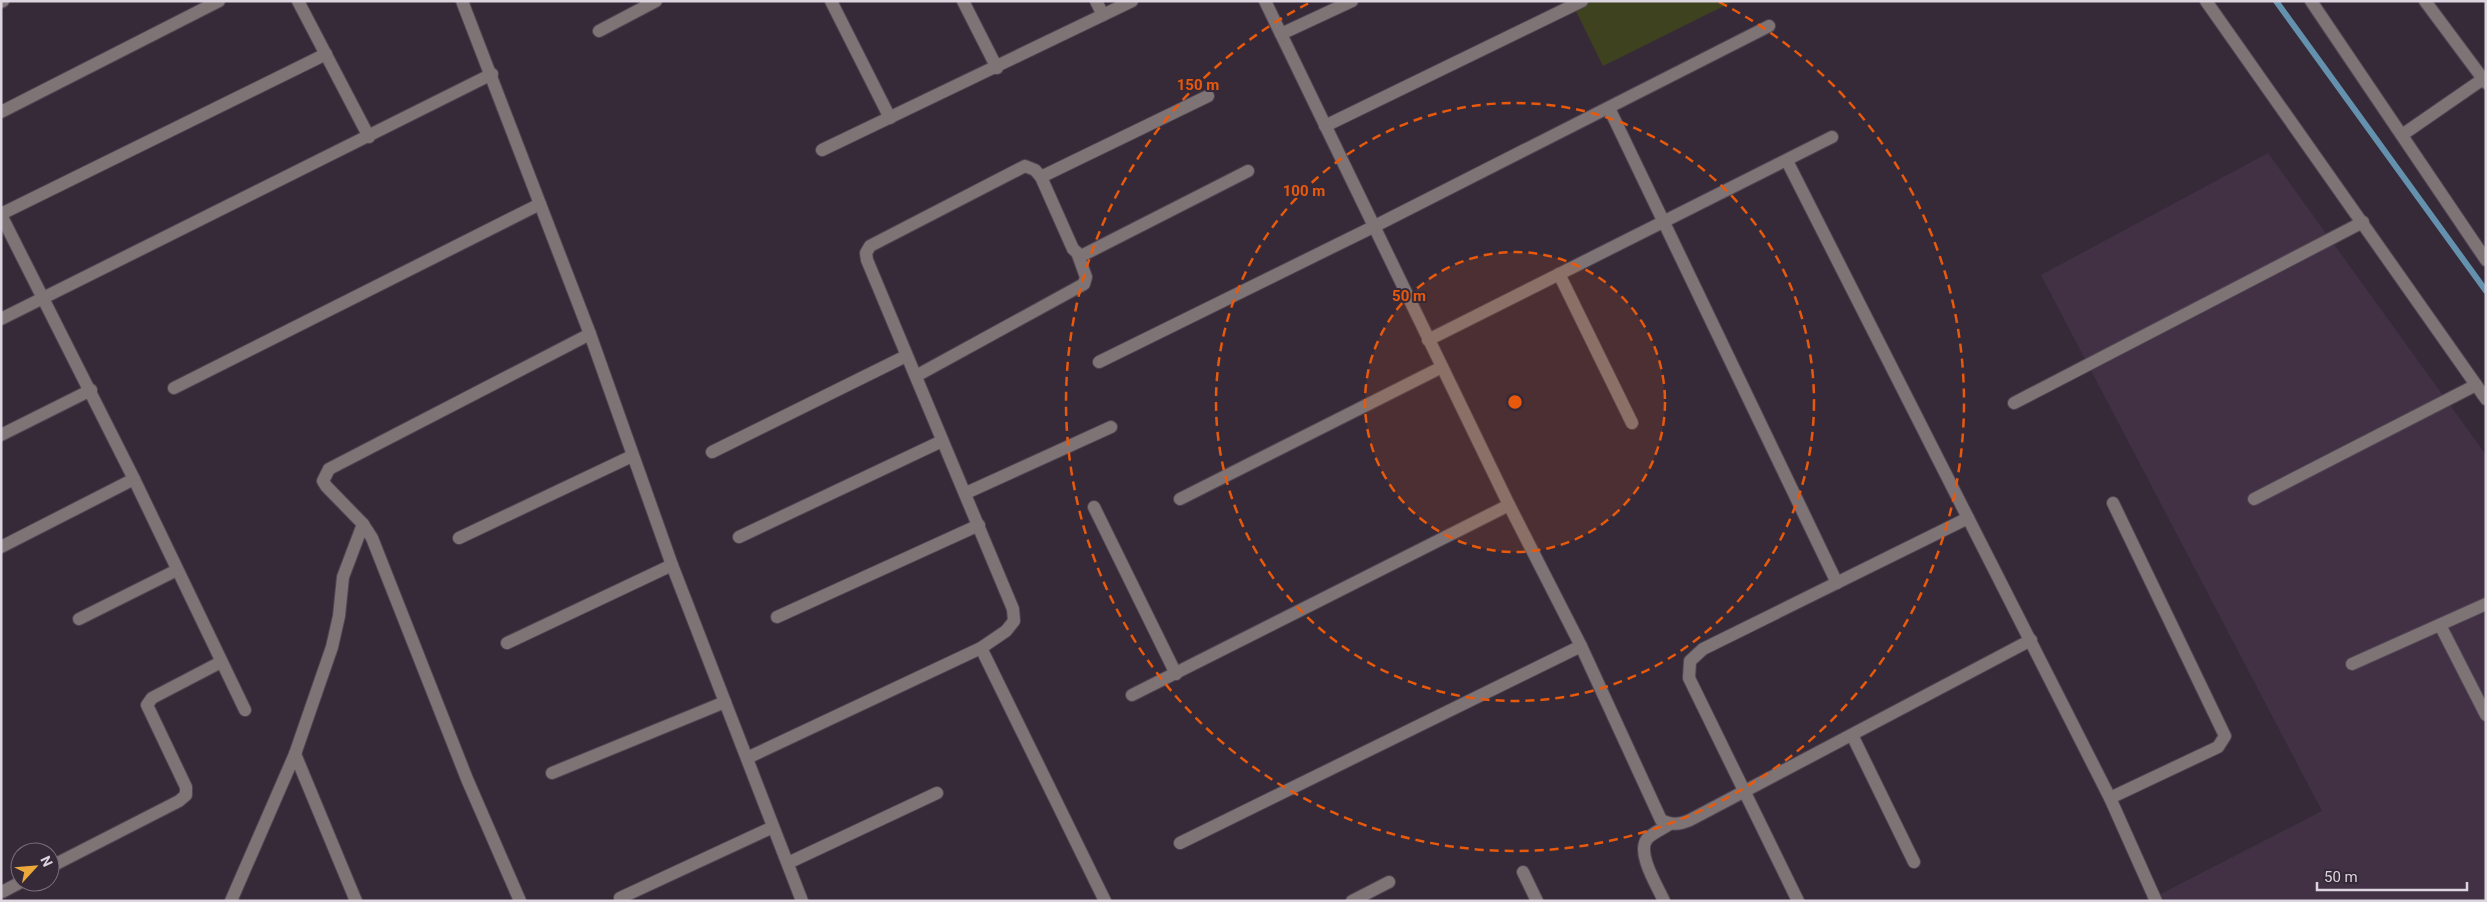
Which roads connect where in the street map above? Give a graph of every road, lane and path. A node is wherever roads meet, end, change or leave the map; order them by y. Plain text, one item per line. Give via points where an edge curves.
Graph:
1 (220, 1) edge
2 (298, 1) edge
3 (462, 1) edge
4 (656, 1) edge
5 (831, 1) edge
6 (963, 1) edge
7 (1096, 1) edge
8 (1132, 1) edge
9 (1265, 1) edge
10 (1352, 1) edge
11 (1582, 1) edge
12 (2206, 1) edge
13 (2311, 1) edge
14 (2425, 1) edge
15 (1103, 16) junction
16 (1768, 26) dead end
17 (599, 31) dead end
18 (1282, 34) junction
19 (326, 54) junction
20 (996, 68) junction
21 (492, 74) junction
22 (2485, 80) edge
23 (1208, 96) dead end
24 (1609, 108) junction
25 (1, 112) edge
26 (890, 118) junction
27 (1325, 126) junction
28 (2402, 135) junction
29 (369, 137) junction
30 (1832, 137) dead end
31 (822, 150) dead end
32 (1787, 160) junction
33 (1248, 171) dead end
34 (1041, 177) junction
35 (540, 204) junction
36 (1, 214) edge
37 (1664, 220) junction
38 (2363, 222) junction
39 (1375, 226) junction
40 (1078, 255) junction
41 (2486, 260) edge
42 (1559, 274) junction
43 (42, 298) junction
44 (1, 319) edge
45 (590, 334) junction
46 (1428, 340) junction
47 (906, 356) junction
48 (1099, 362) dead end
49 (1442, 367) junction
50 (916, 376) junction
51 (2476, 385) junction
52 (174, 388) dead end
53 (91, 390) junction
54 (2486, 400) edge
55 (2014, 403) dead end
56 (1632, 423) dead end
57 (1111, 427) dead end
58 (1, 435) edge
59 (942, 441) junction
60 (712, 452) dead end
61 (632, 456) junction
62 (134, 478) junction
63 (966, 493) junction
64 (1180, 499) dead end
65 (2254, 499) dead end
66 (2113, 502) dead end
67 (1508, 505) junction
68 (1094, 507) dead end
69 (1968, 518) junction
70 (363, 524) junction
71 (979, 525) junction
72 (739, 537) dead end
73 (460, 538) dead end
74 (1, 547) edge
75 (672, 565) junction
76 (177, 570) junction
77 (1837, 583) junction
78 (2486, 604) edge
79 (777, 617) dead end
80 (79, 619) dead end
81 (2440, 625) junction
82 (2031, 640) junction
83 (507, 643) dead end
84 (1581, 646) junction
85 (981, 648) junction
86 (221, 662) junction
87 (2352, 664) dead end
88 (1176, 674) junction
89 (1132, 696) dead end
90 (725, 702) junction
91 (245, 710) dead end
92 (2486, 716) edge
93 (1852, 735) junction
94 (295, 754) junction
95 (747, 758) junction
96 (552, 773) dead end
97 (1744, 792) junction
98 (937, 794) dead end
99 (2110, 798) junction
100 (1670, 824) junction
101 (773, 827) junction
102 (1180, 843) dead end
103 (60, 862) edge
104 (1914, 862) dead end
105 (788, 864) junction
106 (1523, 872) dead end
107 (1389, 882) dead end
108 (620, 898) dead end
109 (231, 901) edge
110 (356, 901) edge
111 (520, 901) edge
112 (802, 901) edge
113 (1105, 901) edge
114 (1352, 901) edge
115 (1538, 901) edge
116 (1664, 901) edge
117 (1798, 901) edge
118 (2156, 901) edge

1 - 25 street
2 - 19 street
3 - 21 street
4 - 17 street
5 - 26 street
6 - 20 street
7 - 15 street
8 - 15 street
9 - 18 street
10 - 18 street
11 - 27 street
12 - 38 street
13 - 28 street
14 - 22 street
15 - 20 street
16 - 24 street
18 - 27 street
19 - 29 street
19 - 36 street
20 - 26 street
21 - 29 street
21 - 35 street
22 - 28 street
23 - 34 street
24 - 37 street
24 - 39 street
26 - 31 street
27 - 39 street
28 - 41 street
29 - 43 street
30 - 32 street
32 - 37 street
32 - 69 street
33 - 40 street via 1087,255
34 - 40 street
34 - 47 street via 1031,167 1020,168 870,246 867,260
35 - 45 street
35 - 52 street
36 - 43 street
37 - 42 street
37 - 77 street
38 - 51 street
38 - 55 street
39 - 46 street
39 - 48 street
40 - 50 street via 1086,277 1084,284
42 - 46 street
42 - 56 street
43 - 44 street
43 - 53 street
45 - 61 street
45 - 70 street via 329,469 324,474 326,486
46 - 49 street
47 - 50 street
47 - 60 street
49 - 64 street
49 - 67 street
50 - 59 street
51 - 54 street
51 - 65 street
53 - 58 street
53 - 62 street
57 - 63 street
59 - 63 street
59 - 72 street
61 - 73 street
61 - 75 street
62 - 74 street
62 - 76 street
63 - 71 street
66 - 99 street via 2225,736 2218,747
67 - 84 street
67 - 88 street
68 - 88 street
69 - 77 street
69 - 82 street
70 - 94 street via 343,577 332,647
70 - 111 street via 378,551 467,779
71 - 79 street
71 - 85 street via 1013,610 1014,621 1006,631
75 - 83 street
75 - 90 street
76 - 80 street
76 - 86 street
77 - 97 street via 1703,649 1690,661 1689,678
78 - 81 street
81 - 87 street
81 - 92 street
82 - 93 street
82 - 99 street
84 - 100 street via 1657,813
84 - 102 street
85 - 95 street
85 - 113 street
86 - 91 street
86 - 103 street via 152,698 147,705 186,787 186,795
88 - 89 street
90 - 95 street
90 - 96 street
93 - 97 street
93 - 104 street
94 - 109 street
94 - 110 street
95 - 101 street
97 - 100 street via 1679,825
97 - 117 street
98 - 105 street
99 - 118 street
100 - 116 street via 1648,838 1644,845 1648,867
101 - 105 street
101 - 108 street
105 - 112 street
106 - 115 street
107 - 114 street

